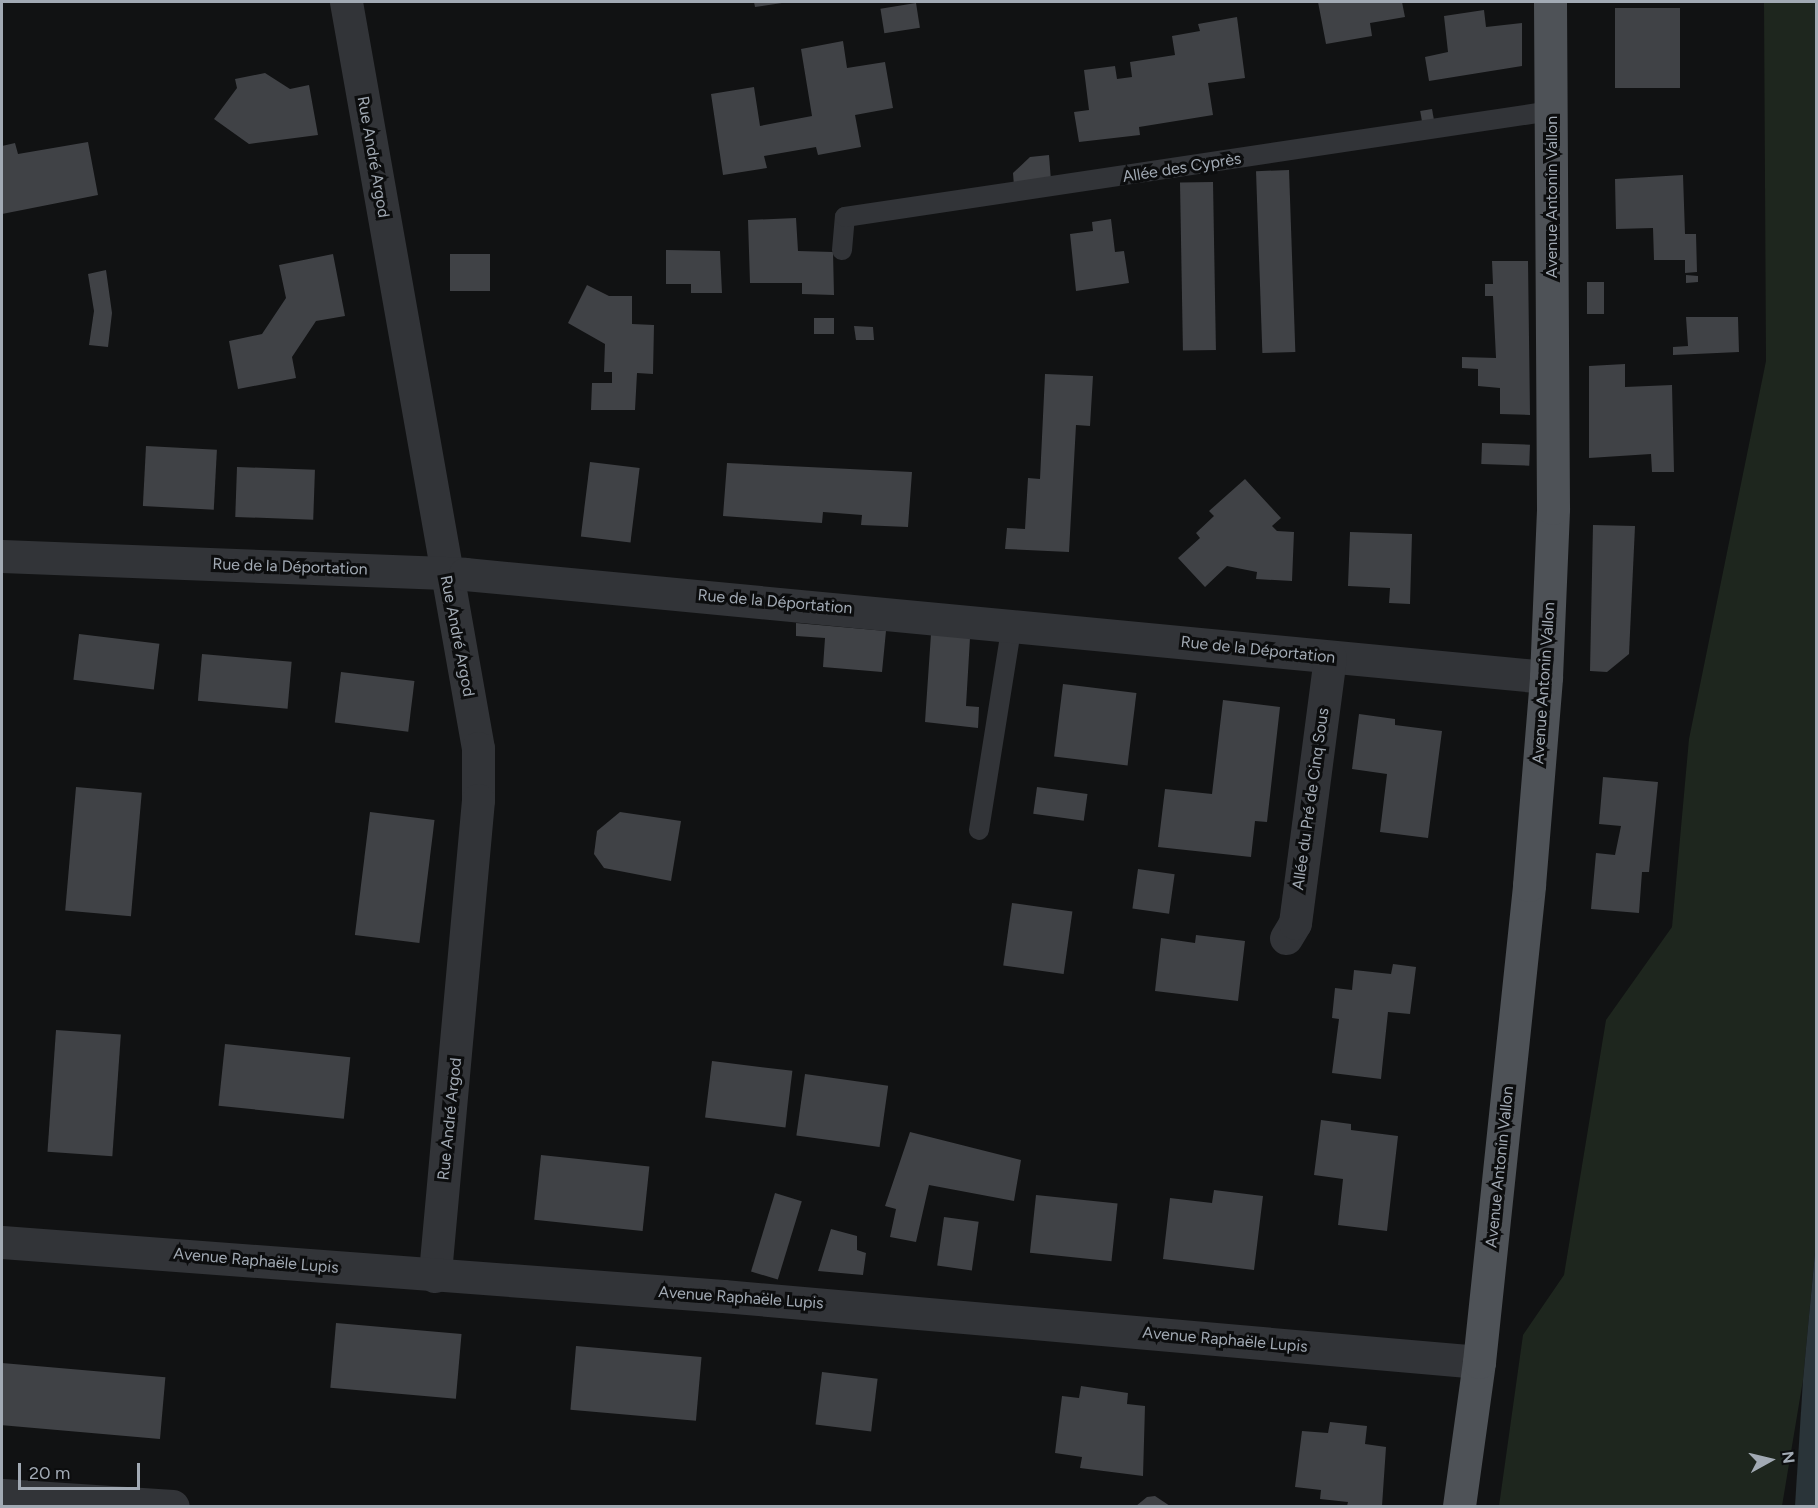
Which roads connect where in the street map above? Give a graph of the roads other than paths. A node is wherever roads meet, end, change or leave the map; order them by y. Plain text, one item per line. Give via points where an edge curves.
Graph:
1 (346, 2) edge
2 (1550, 2) edge
3 (1551, 111) junction
4 (842, 250) dead end
5 (2, 556) edge
6 (445, 573) junction
7 (1012, 624) junction
8 (1330, 657) junction
9 (1546, 677) junction
10 (979, 830) dead end
11 (1286, 938) dead end
12 (2, 1242) edge
13 (435, 1276) junction
14 (1479, 1362) junction
15 (2, 1495) edge
16 (172, 1506) edge
17 (1459, 1506) edge

1 - 6 street, Rue André Argod
2 - 3 main road, Avenue Antonin Vallon
3 - 4 lane, Allée des Cyprès via 845,217
3 - 9 main road, Avenue Antonin Vallon via 1553,508
5 - 6 street, Rue de la Déportation
6 - 7 street, Rue de la Déportation
6 - 13 street, Rue André Argod via 478,748 478,800
7 - 8 street, Rue de la Déportation
7 - 10 lane
8 - 9 street, Rue de la Déportation
8 - 11 street, Allée du Pré de Cinq Sous via 1295,923
9 - 14 main road, Avenue Antonin Vallon via 1529,885
12 - 13 street, Avenue Raphaële Lupis
13 - 14 street, Avenue Raphaële Lupis via 894,1310
14 - 17 main road, Avenue Antonin Vallon
15 - 16 street

